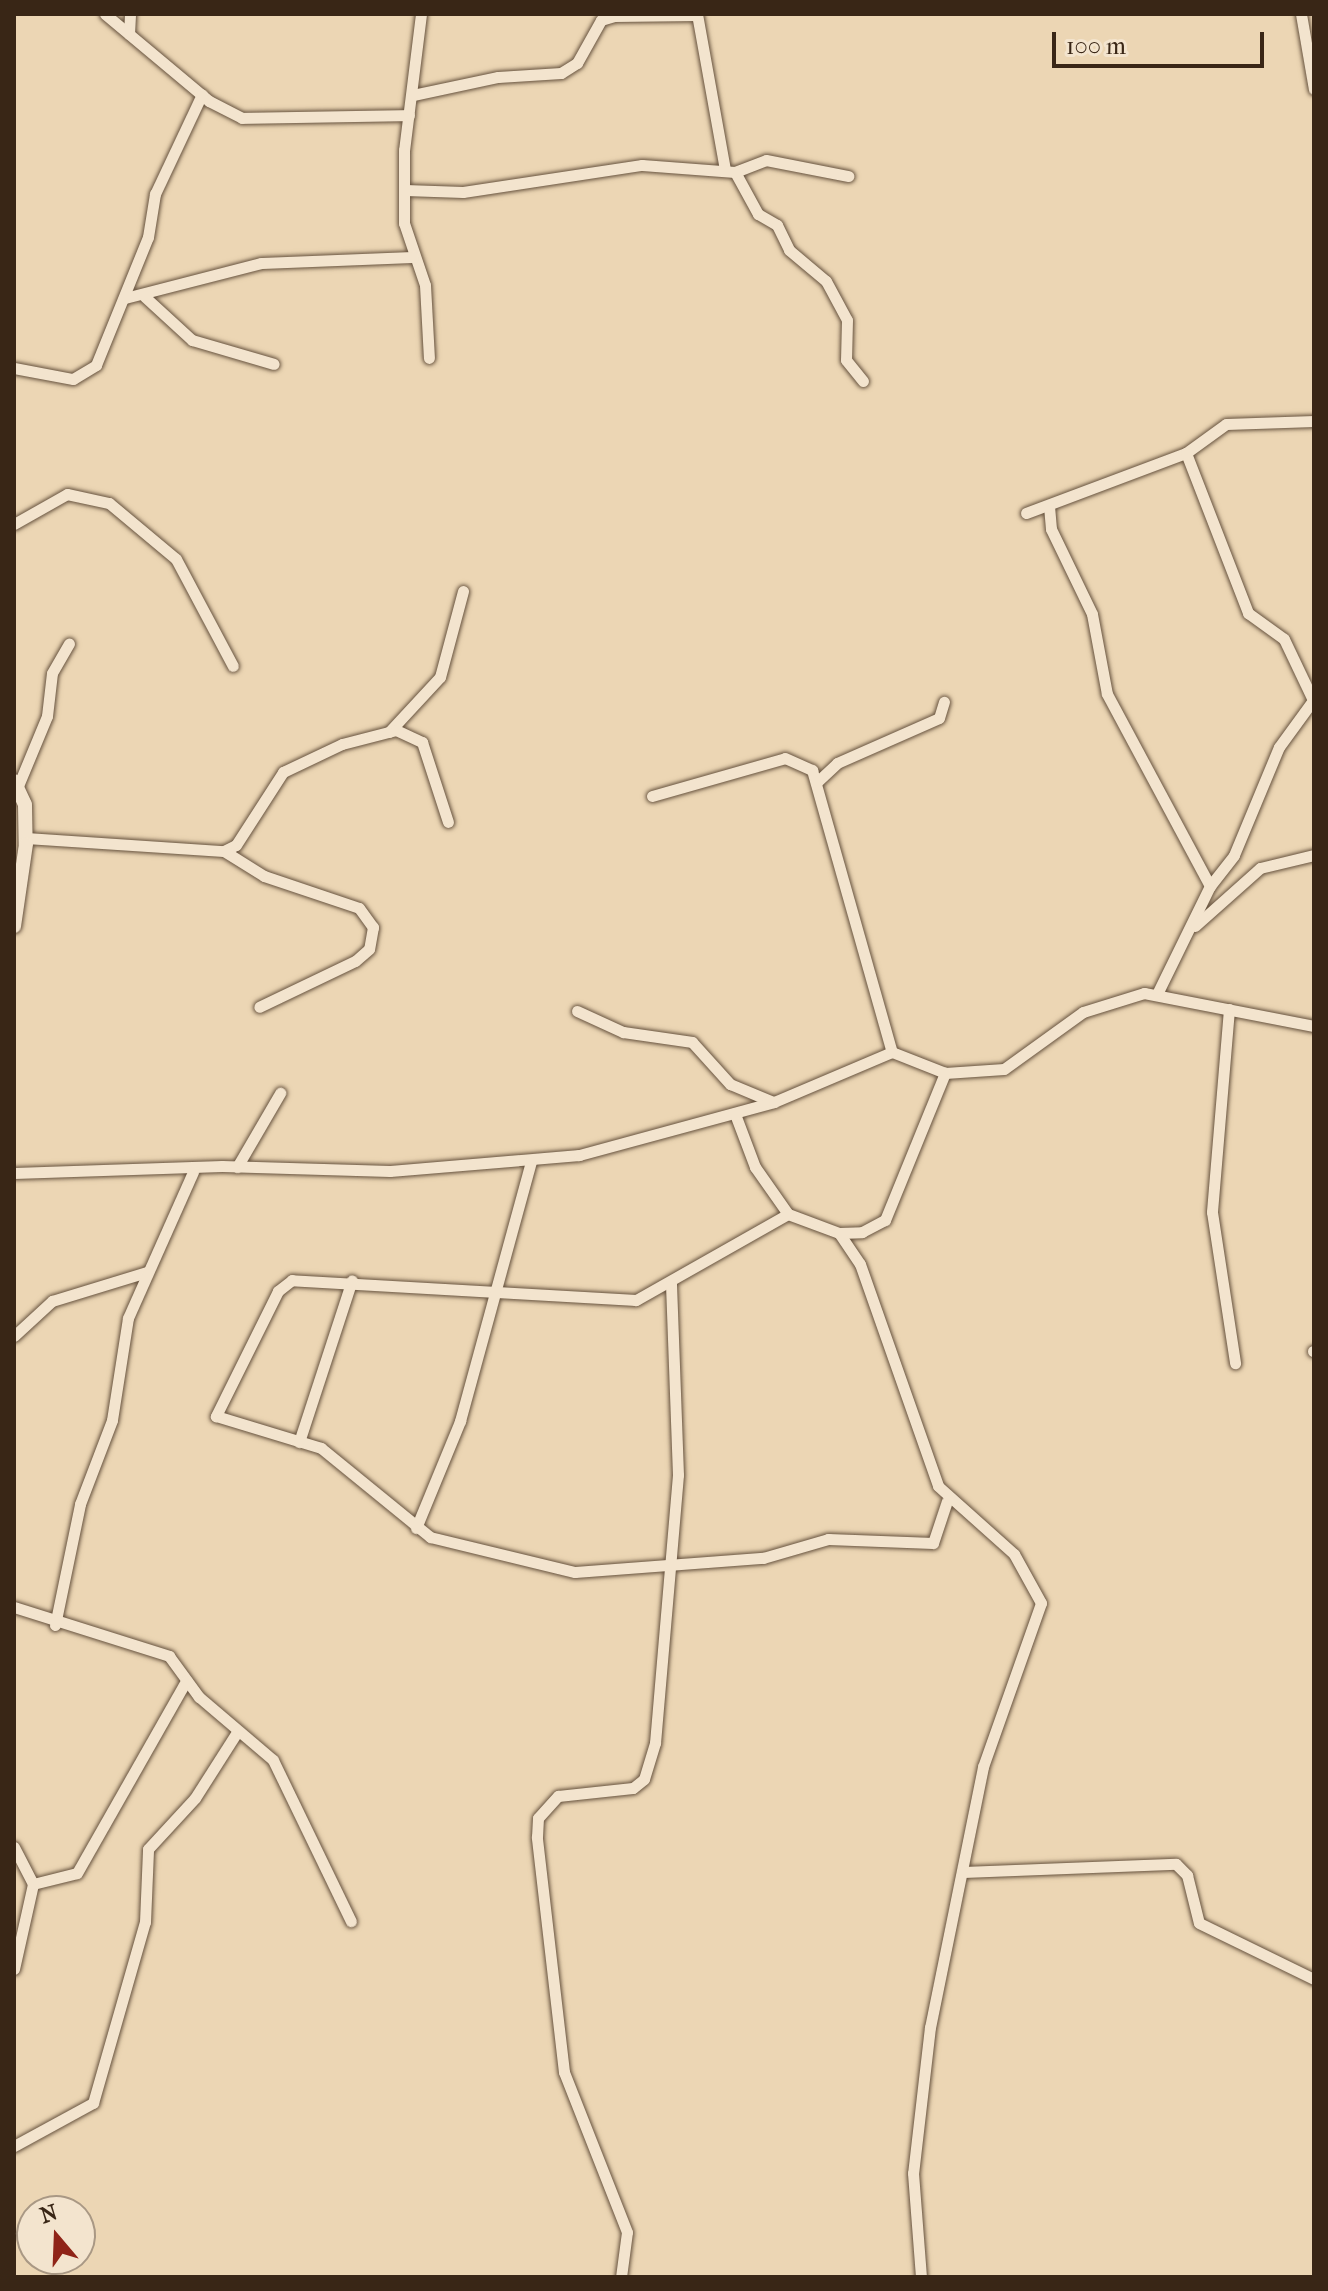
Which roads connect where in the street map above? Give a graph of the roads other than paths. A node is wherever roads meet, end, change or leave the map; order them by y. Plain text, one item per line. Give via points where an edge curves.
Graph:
1 (105, 14) edge
2 (130, 14) edge
3 (421, 14) edge
4 (1301, 14) edge
5 (697, 15) edge
6 (129, 34) junction
7 (1314, 89) edge
8 (202, 94) junction
9 (413, 95) junction
10 (409, 115) junction
11 (730, 171) junction
12 (848, 176) dead end
13 (405, 190) junction
14 (413, 257) junction
15 (145, 297) junction
16 (125, 298) junction
17 (429, 358) dead end
18 (274, 364) dead end
19 (14, 368) edge
20 (863, 381) dead end
21 (1314, 421) edge
22 (1186, 453) junction
23 (1049, 506) junction
24 (1026, 513) dead end
25 (14, 524) edge
26 (463, 591) dead end
27 (69, 643) dead end
28 (233, 666) dead end
29 (1314, 699) edge
30 (944, 702) dead end
31 (389, 732) junction
32 (818, 781) junction
33 (16, 783) edge
34 (652, 796) dead end
35 (448, 822) dead end
36 (22, 842) edge
37 (224, 851) junction
38 (1314, 855) edge
39 (1210, 886) junction
40 (14, 926) edge
41 (1195, 926) junction
42 (1157, 994) junction
43 (259, 1007) dead end
44 (1229, 1009) junction
45 (577, 1011) dead end
46 (1314, 1026) edge
47 (892, 1052) junction
48 (945, 1073) junction
49 (280, 1093) dead end
50 (774, 1102) junction
51 (735, 1114) junction
52 (531, 1162) junction
53 (237, 1167) junction
54 (193, 1172) junction
55 (14, 1173) edge
56 (788, 1214) junction
57 (839, 1233) junction
58 (148, 1272) junction
59 (352, 1280) junction
60 (671, 1283) junction
61 (496, 1292) junction
62 (14, 1336) edge
63 (1235, 1363) dead end
64 (299, 1442) junction
65 (947, 1501) junction
66 (416, 1528) junction
67 (670, 1565) junction
68 (14, 1607) edge
69 (55, 1625) junction
70 (186, 1681) junction
71 (237, 1732) junction
72 (14, 1847) edge
73 (963, 1872) junction
74 (33, 1884) junction
75 (351, 1921) dead end
76 (14, 1969) edge
77 (1314, 1979) edge
78 (14, 2146) edge
79 (621, 2277) edge
80 (921, 2277) edge

1 - 6 street
2 - 6 street
3 - 9 street
4 - 7 street
5 - 9 street via 614,16 601,20 577,63 561,73 498,77
5 - 11 street
6 - 8 street
8 - 10 street via 254,122 290,114
8 - 16 street via 155,194
9 - 10 street
10 - 13 street
11 - 12 street via 766,160
11 - 13 street via 642,165 463,192
11 - 20 street via 758,214 777,225 789,250 826,281 847,320 846,360
13 - 14 street
14 - 15 street via 261,263
14 - 17 street via 425,285
15 - 16 street
15 - 18 street via 192,340
16 - 19 street via 83,378
21 - 22 street via 1242,420
22 - 23 street
22 - 29 street via 1248,613 1284,639
23 - 24 street
23 - 39 street via 1051,529 1092,614 1107,694
25 - 28 street via 67,494 109,503 176,559
26 - 31 street via 440,677
27 - 33 street via 52,673 47,716
29 - 39 street via 1279,747 1234,855
30 - 32 street via 939,718 837,763
31 - 35 street via 422,742
31 - 37 street via 342,744 283,772 236,845
32 - 34 street via 803,760 785,758
32 - 47 street
33 - 36 street
36 - 37 street
36 - 40 street
37 - 43 street via 264,876 359,908 373,927 369,949 355,961
38 - 41 street via 1260,868
39 - 41 street
41 - 42 street
42 - 44 street
42 - 48 street via 1083,1012 1004,1069
44 - 46 street
44 - 63 street via 1212,1212
45 - 50 street via 623,1032 692,1042 730,1084
47 - 48 street
47 - 50 street
48 - 57 street via 885,1220 862,1232
49 - 53 street
50 - 51 street
51 - 52 street
51 - 56 street via 755,1167
52 - 53 street via 390,1171
52 - 61 street
53 - 54 street
54 - 55 street
54 - 58 street
56 - 57 street
56 - 60 street
57 - 65 street via 860,1264
58 - 62 street via 52,1301
58 - 69 street via 128,1318 112,1420 80,1504
59 - 61 street via 460,1295
59 - 64 street
59 - 64 street via 309,1276 278,1291 217,1406 225,1423
60 - 61 street via 636,1300
60 - 67 street via 678,1392
61 - 66 street via 460,1421
64 - 66 street via 321,1448
65 - 67 street via 933,1543 828,1539 763,1558
65 - 73 street via 1014,1554 1041,1603 983,1767
66 - 67 street via 445,1543 575,1572
67 - 79 street via 657,1729 644,1779 633,1788 558,1796 538,1818 564,2072 627,2232
68 - 69 street
69 - 70 street via 155,1648
70 - 71 street
70 - 74 street via 77,1873
71 - 75 street via 273,1760
71 - 78 street via 195,1798 148,1849 145,1922 93,2103
72 - 74 street
73 - 77 street via 1176,1864 1187,1875 1199,1923
73 - 80 street via 930,2027 913,2173
74 - 76 street

